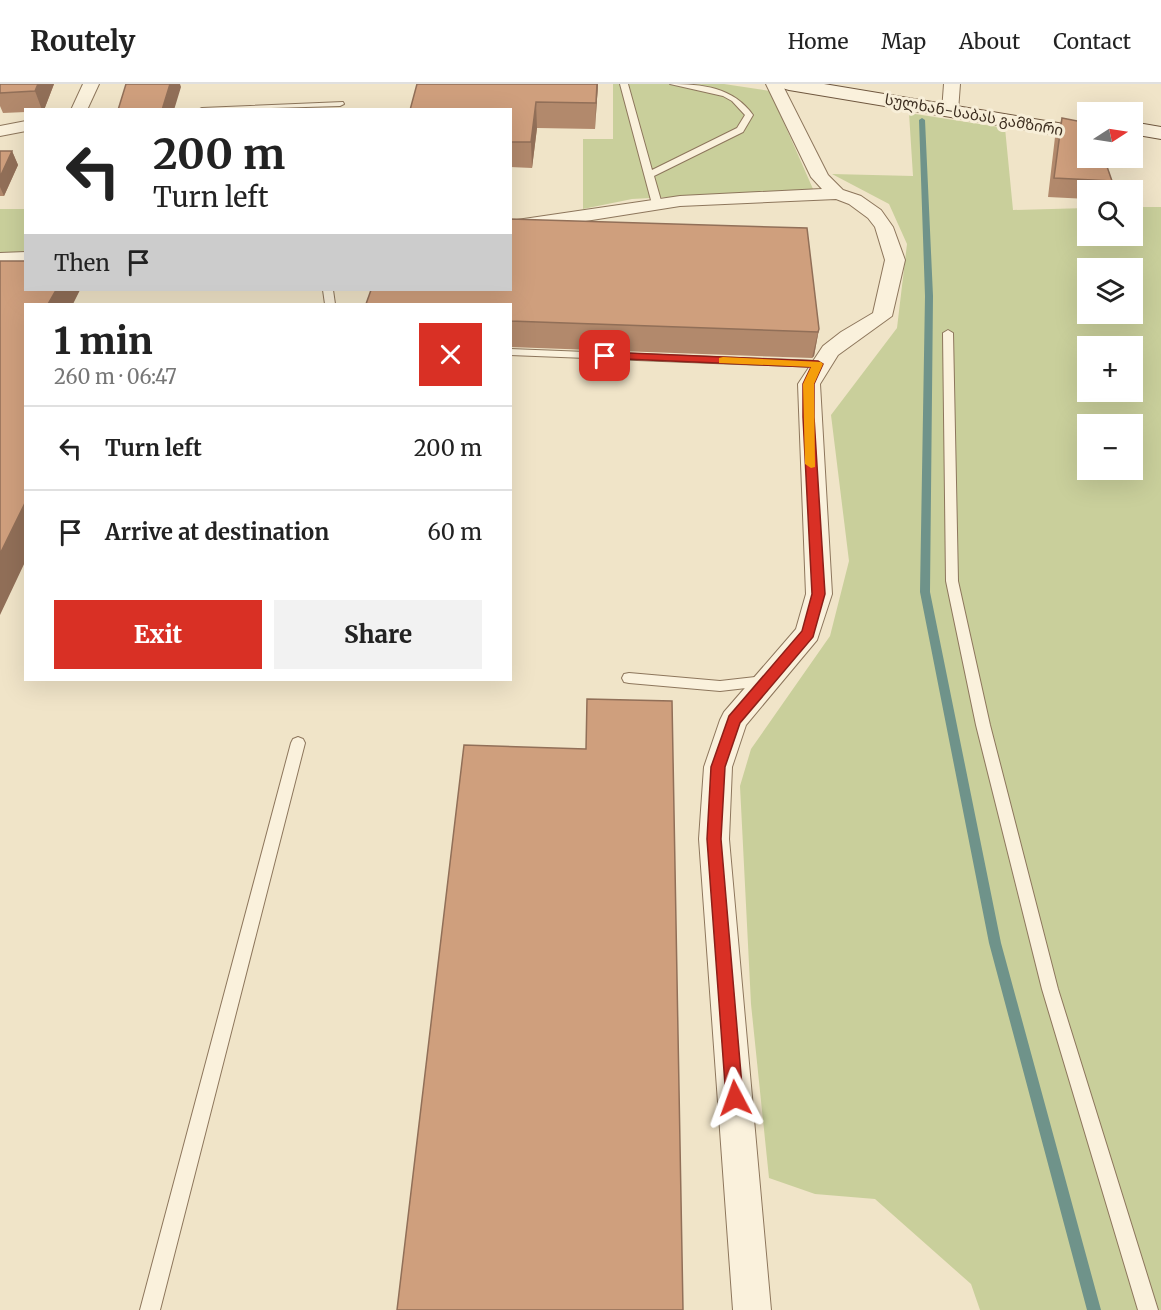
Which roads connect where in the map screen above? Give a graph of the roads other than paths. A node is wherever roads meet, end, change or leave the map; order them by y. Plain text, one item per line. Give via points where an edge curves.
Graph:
1 (91, 84) edge
2 (624, 84) edge
3 (674, 84) edge
4 (774, 84) edge
5 (789, 84) edge
6 (870, 84) edge
7 (892, 94) junction
8 (951, 97) edge
9 (340, 104) dead end
10 (80, 108) edge
11 (231, 108) edge
12 (1077, 118) edge
13 (24, 126) edge
14 (1143, 130) edge
15 (0, 131) edge
16 (1077, 131) edge
17 (1161, 133) edge
18 (1143, 144) edge
19 (1161, 147) edge
20 (649, 175) junction
21 (837, 194) junction
22 (657, 204) junction
23 (512, 227) edge
24 (24, 258) edge
25 (0, 259) edge
26 (948, 333) dead end
27 (512, 352) edge
28 (818, 364) junction
29 (629, 678) dead end
30 (767, 681) junction
31 (298, 743) dead end
32 (150, 1310) edge
33 (752, 1310) edge
34 (1148, 1310) edge

1 - 10 street
2 - 20 lane
3 - 20 lane via 725,93 742,104 749,115 740,130
4 - 21 street via 820,177
5 - 7 main road, სულხან-საბას გამზირი
6 - 7 main road, სულხან-საბას გამზირი
7 - 8 main road, სულხან-საბას გამზირი
8 - 12 main road, სულხან-საბას გამზირი
8 - 16 main road, სულხან-საბას გამზირი
9 - 11 lane
13 - 15 street
14 - 17 main road
18 - 19 main road
20 - 22 lane
21 - 22 street
21 - 28 street via 855,200 875,214 896,260 882,316 832,346
22 - 23 street
24 - 25 street
26 - 34 lane via 952,581 983,725 1050,989
27 - 28 lane
28 - 30 street via 809,384 808,417 819,594 808,633
29 - 30 lane via 720,686
30 - 33 street via 734,720 718,767 714,839
31 - 32 lane

